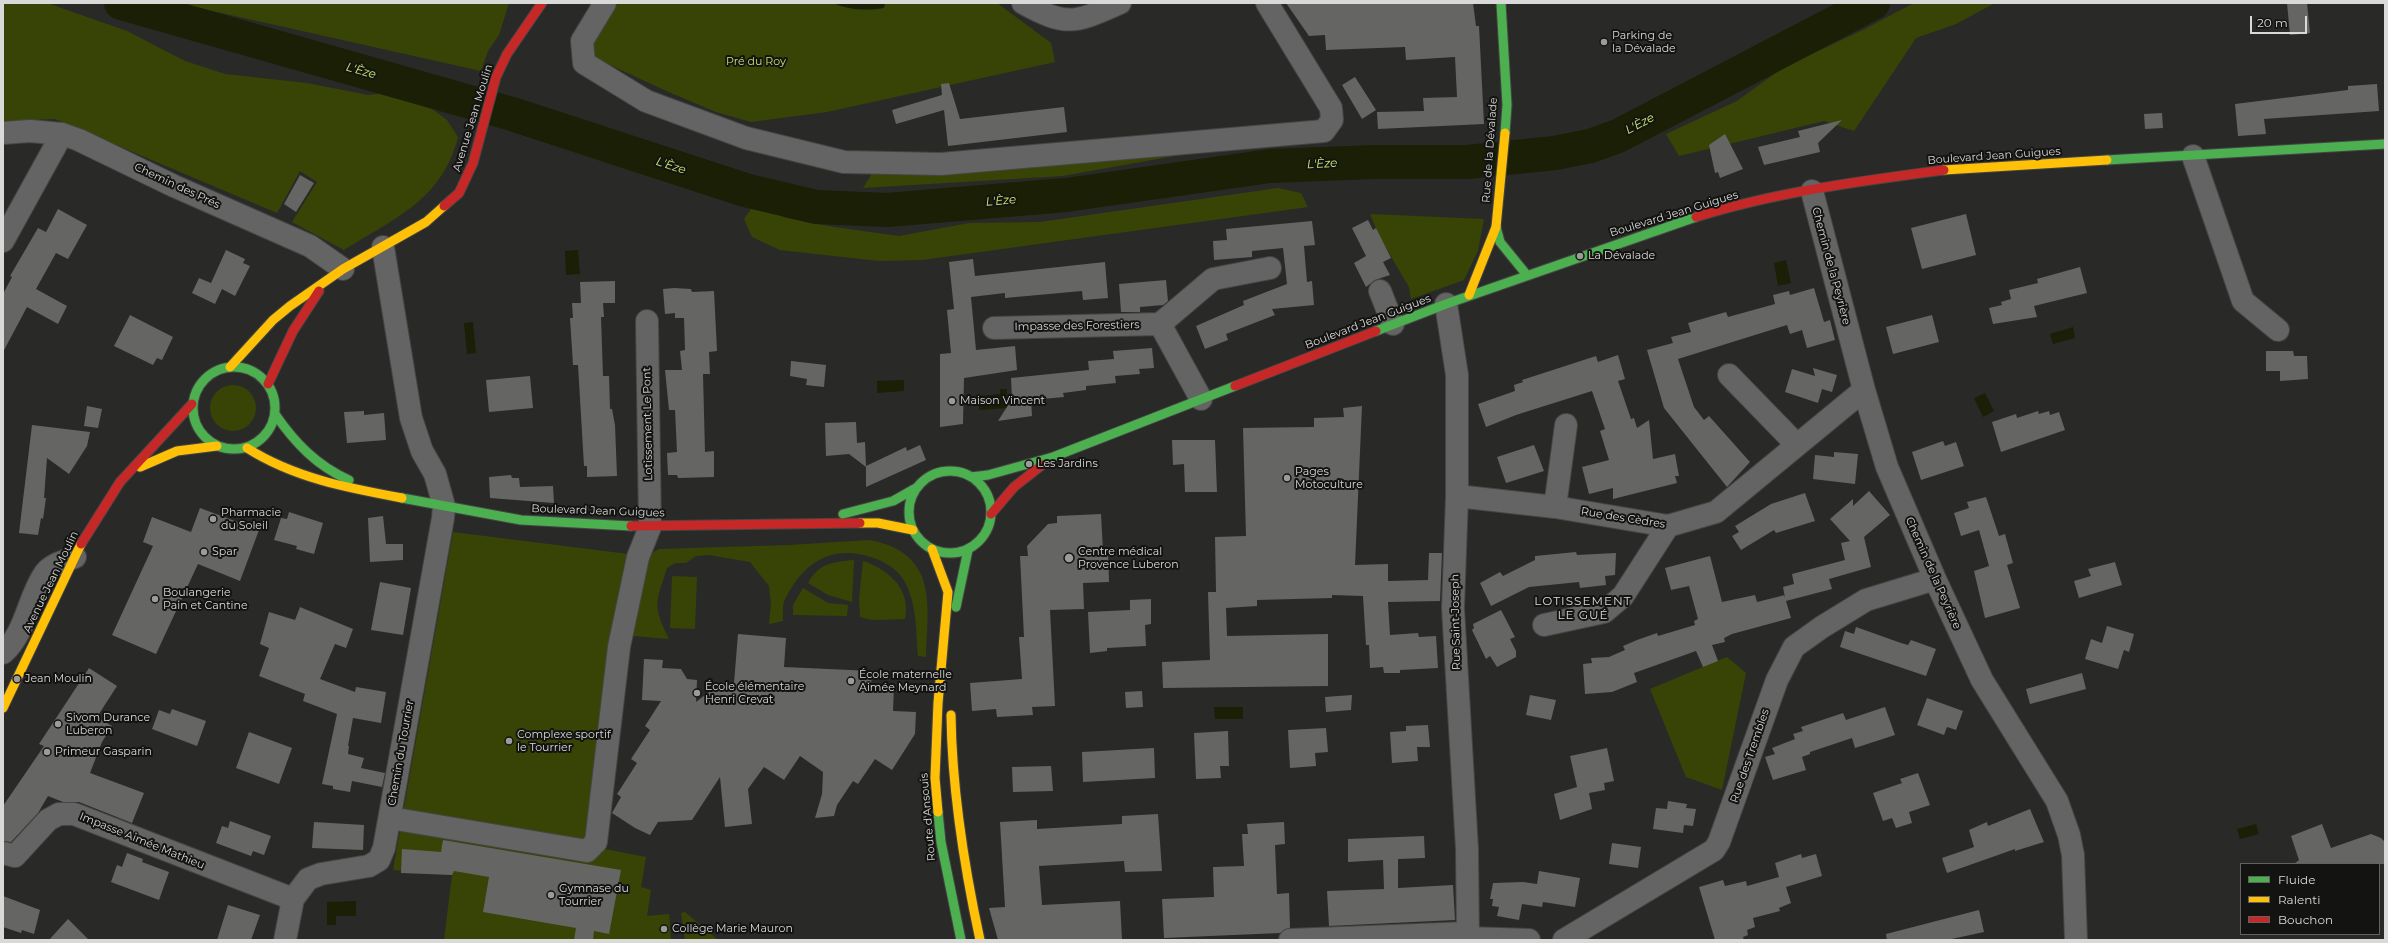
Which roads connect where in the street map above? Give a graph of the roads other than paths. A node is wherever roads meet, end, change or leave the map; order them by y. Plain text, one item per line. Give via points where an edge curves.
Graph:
1 (542, 3) edge
2 (604, 3) edge
3 (1024, 3) edge
4 (1120, 3) edge
5 (1267, 3) edge
6 (1501, 3) edge
7 (3, 133) edge
8 (62, 134) junction
9 (2385, 144) edge
10 (2194, 156) junction
11 (1812, 191) junction
12 (1496, 227) junction
13 (3, 241) edge
14 (383, 247) junction
15 (1270, 268) dead end
16 (343, 269) junction
17 (1526, 274) junction
18 (325, 284) junction
19 (1380, 291) dead end
20 (1469, 295) junction
21 (1446, 304) junction
22 (647, 321) dead end
23 (1160, 324) junction
24 (1393, 324) junction
25 (994, 328) dead end
26 (2278, 330) dead end
27 (230, 367) junction
28 (1729, 375) dead end
29 (268, 384) junction
30 (1864, 390) junction
31 (1201, 399) junction
32 (192, 404) junction
33 (275, 414) junction
34 (1566, 425) dead end
35 (1797, 445) junction
36 (217, 446) junction
37 (247, 448) junction
38 (1053, 457) junction
39 (130, 472) junction
40 (971, 477) junction
41 (916, 488) junction
42 (376, 491) junction
43 (1457, 496) junction
44 (444, 506) junction
45 (1555, 507) junction
46 (991, 514) junction
47 (799, 524) junction
48 (1668, 526) junction
49 (650, 527) junction
50 (913, 530) junction
51 (932, 549) junction
52 (968, 550) junction
53 (75, 557) junction
54 (1935, 580) junction
55 (1544, 625) dead end
56 (3, 653) edge
57 (951, 676) dead end
58 (951, 706) dead end
59 (3, 708) edge
60 (390, 818) junction
61 (3, 853) edge
62 (293, 899) junction
63 (1468, 937) edge
64 (285, 940) edge
65 (961, 940) edge
66 (980, 940) edge
67 (1290, 940) edge
68 (1529, 940) edge
69 (1564, 940) edge
70 (2076, 940) edge

1 - 14 main road, Avenue Jean Moulin via 507,54 496,77 474,163 459,193 426,222
2 - 5 street via 582,41 584,63 646,101 746,138 844,162 941,164 1324,131 1332,120 1331,108
3 - 4 street via 1061,21 1086,18
6 - 12 main road, Rue de la Dévalade via 1507,105
7 - 8 street, Chemin des Prés via 30,131
8 - 13 street
8 - 16 street, Chemin des Prés via 310,246
9 - 10 main road, Boulevard Jean Guigues
10 - 11 main road, Boulevard Jean Guigues via 1947,170 1878,178
10 - 26 street via 2243,301
11 - 17 main road, Boulevard Jean Guigues via 1719,210
11 - 30 street, Chemin de la Peyrière
12 - 17 main road, Rue de la Dévalade via 1500,242
12 - 20 main road, Rue de la Dévalade
14 - 16 main road, Avenue Jean Moulin
14 - 44 street via 411,418 422,451 435,474
15 - 23 street via 1213,278
16 - 18 main road, Avenue Jean Moulin
17 - 20 main road, Boulevard Jean Guigues
18 - 27 main road, Avenue Jean Moulin via 273,320
18 - 29 main road, Avenue Jean Moulin via 293,331
19 - 24 street
20 - 21 main road, Boulevard Jean Guigues
21 - 24 main road, Boulevard Jean Guigues
21 - 43 street, Rue Saint-Joseph via 1457,375
22 - 49 street, Lotissement Le Pont
23 - 25 street, Impasse des Forestiers
23 - 31 street
24 - 31 main road, Boulevard Jean Guigues
27 - 29 main road via 251,371
27 - 32 main road via 217,370 204,378 196,390
28 - 35 street
29 - 33 main road via 275,404
30 - 35 street, Rue des Cèdres
30 - 54 street, Chemin de la Peyrière via 1887,467
31 - 38 main road, Boulevard Jean Guigues
32 - 36 main road via 193,417 198,429 206,439
32 - 39 main road, Avenue Jean Moulin
33 - 37 main road via 270,429 260,440
33 - 42 main road, Boulevard Jean Guigues via 298,447 340,477
34 - 45 street
35 - 48 street, Rue des Cèdres via 1716,512
36 - 37 main road
36 - 39 main road, Avenue Jean Moulin via 194,446 173,451
37 - 42 main road, Boulevard Jean Guigues via 266,460 297,473 333,484
38 - 40 main road, Boulevard Jean Guigues via 988,475
38 - 46 main road, Boulevard Jean Guigues via 1022,478
39 - 53 main road, Avenue Jean Moulin via 112,492
40 - 41 main road via 960,472 948,471 936,474
40 - 46 main road via 986,493
41 - 47 main road, Boulevard Jean Guigues via 893,501
41 - 50 main road via 909,508
42 - 44 main road, Boulevard Jean Guigues
43 - 45 street, Rue des Cèdres
43 - 63 street, Rue Saint-Joseph via 1453,608 1467,848
44 - 49 main road, Boulevard Jean Guigues via 521,520
44 - 60 street, Chemin du Tourrier
45 - 48 street, Rue des Cèdres
46 - 52 main road via 984,535
47 - 49 main road, Boulevard Jean Guigues
47 - 50 main road, Boulevard Jean Guigues via 878,523
48 - 55 street via 1623,596 1604,612
49 - 60 street via 638,557 618,647 596,842 587,851
50 - 51 main road via 924,544
51 - 52 main road via 944,553
51 - 65 main road, Route d'Ansouis via 948,592 938,703 935,778 941,842
52 - 57 main road via 959,587
53 - 56 street via 60,562 45,573 12,643
53 - 59 main road, Avenue Jean Moulin
54 - 69 street, Rue des Trembles via 1866,600 1794,647 1777,680 1720,842 1714,850
54 - 70 street, Chemin de la Peyrière via 1982,680 2057,802 2073,855
58 - 66 main road via 953,781
60 - 62 street, Chemin du Tourrier via 379,860 369,866 321,874 308,879
61 - 62 street, Impasse Aimée Mathieu via 15,856 48,820 59,814 74,814
62 - 64 street, Chemin du Tourrier
63 - 67 street
63 - 68 street

